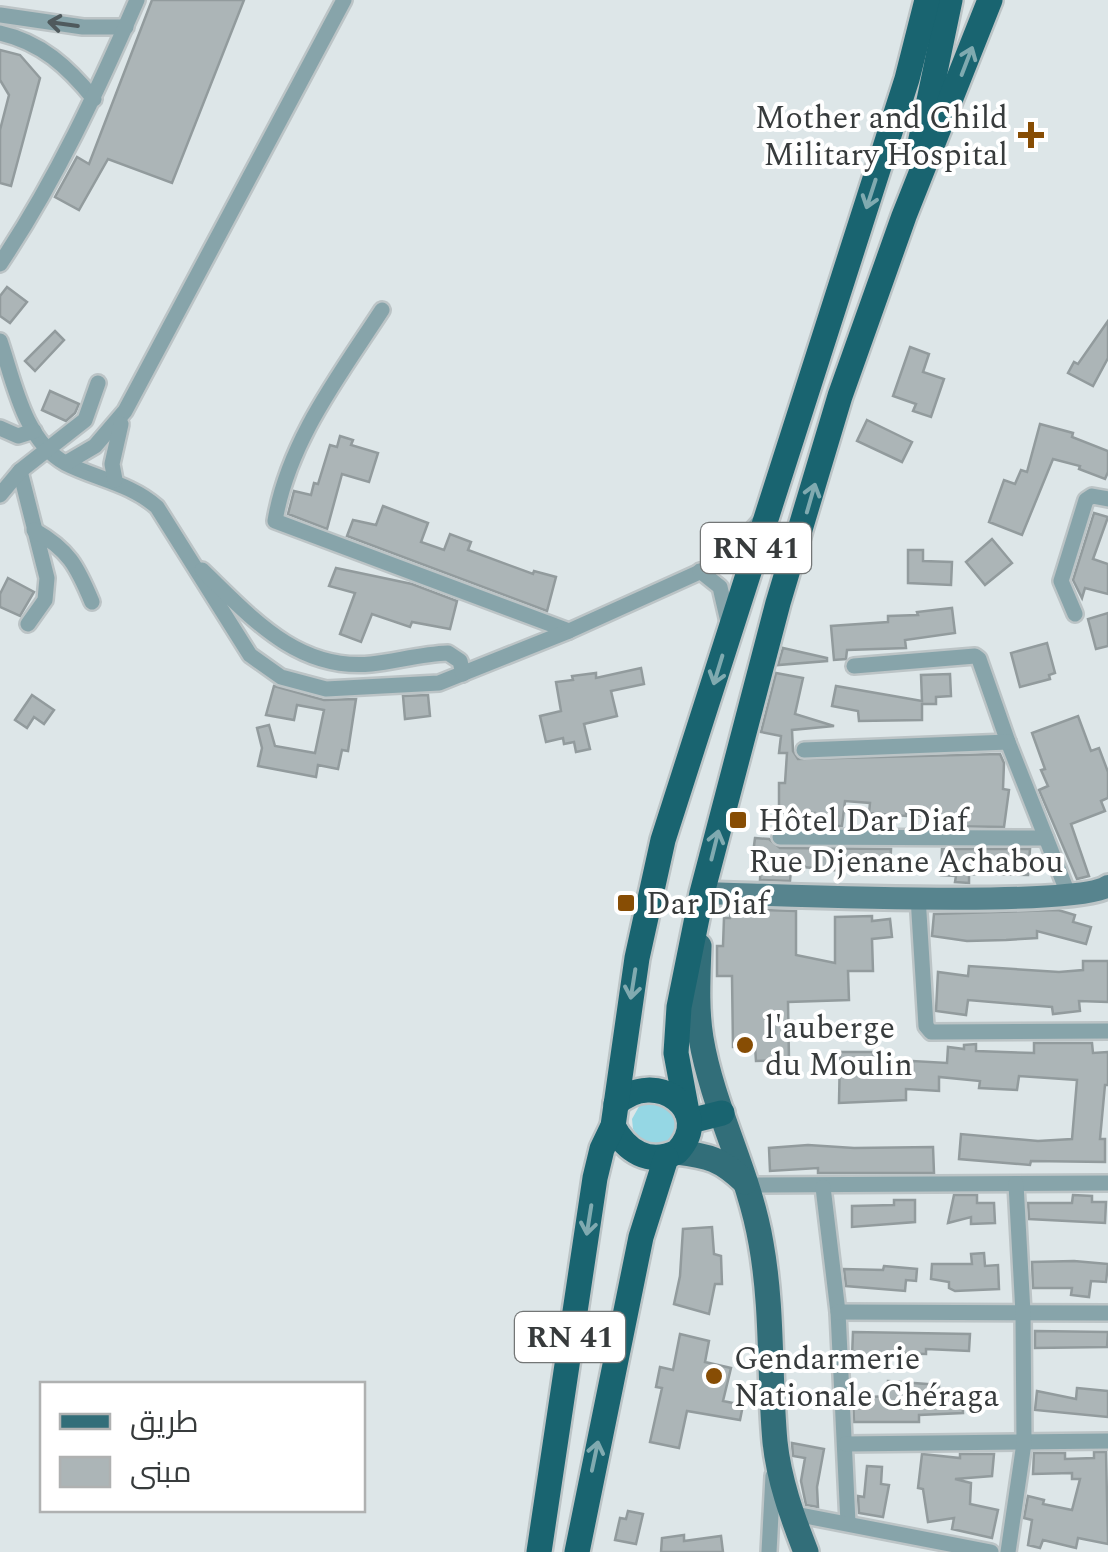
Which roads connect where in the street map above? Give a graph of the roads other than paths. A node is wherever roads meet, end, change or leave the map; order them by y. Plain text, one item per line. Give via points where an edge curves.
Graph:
1 (137, 0) edge
2 (344, 0) edge
3 (927, 0) edge
4 (950, 0) edge
5 (990, 0) edge
6 (0, 15) edge
7 (126, 27) junction
8 (0, 32) edge
9 (94, 99) junction
10 (904, 216) junction
11 (0, 264) edge
12 (382, 310) dead end
13 (0, 341) edge
14 (98, 382) dead end
15 (125, 410) junction
16 (0, 428) edge
17 (34, 432) junction
18 (47, 449) junction
19 (66, 463) junction
20 (20, 471) junction
21 (115, 480) junction
22 (0, 495) edge
23 (1108, 499) edge
24 (769, 510) junction
25 (34, 530) junction
26 (184, 552) junction
27 (700, 571) junction
28 (92, 602) dead end
29 (1076, 614) dead end
30 (28, 624) dead end
31 (730, 630) junction
32 (569, 631) junction
33 (854, 666) dead end
34 (462, 674) junction
35 (1008, 742) junction
36 (804, 750) dead end
37 (780, 838) dead end
38 (1046, 838) junction
39 (1108, 886) edge
40 (1069, 896) junction
41 (918, 897) junction
42 (701, 900) junction
43 (1108, 1030) edge
44 (722, 1112) junction
45 (615, 1115) junction
46 (688, 1117) junction
47 (671, 1155) junction
48 (1016, 1184) junction
49 (1108, 1184) edge
50 (749, 1185) junction
51 (823, 1186) junction
52 (838, 1312) junction
53 (1023, 1313) junction
54 (1108, 1313) edge
55 (1108, 1442) edge
56 (775, 1443) junction
57 (1024, 1443) junction
58 (846, 1444) junction
59 (790, 1513) junction
60 (848, 1523) junction
61 (539, 1552) edge
62 (577, 1552) edge
63 (769, 1552) edge
64 (806, 1552) edge
65 (991, 1552) edge
66 (1008, 1552) edge

1 - 7 street
2 - 15 street
3 -> 24 highway, RN 41
4 - 10 highway, RN 41
10 -> 5 highway
7 -> 6 street
7 - 9 street
8 - 9 street via 40,48
9 - 11 street
42 -> 10 highway, RN 41 via 778,603 840,396
12 - 32 street via 306,428 275,521
13 - 17 street
14 - 18 street via 85,420
15 - 19 street via 95,446
15 - 21 street via 112,464
16 - 17 street via 18,436
17 - 18 street
18 - 19 street
18 - 20 street
19 - 21 street
20 - 22 street
20 - 25 street
21 - 26 street via 157,507
23 - 29 street via 1086,500 1061,582
24 - 27 street via 724,561
24 - 31 highway, RN 41
25 - 28 street via 68,555
25 - 30 street via 48,587
26 - 34 street via 290,649 356,664 448,653 460,661
26 - 34 street via 250,655 281,677 326,689 439,683
27 - 31 street via 720,587
27 - 32 street
31 -> 45 highway, RN 41 via 652,884
32 - 34 street
33 - 35 street via 975,656
35 - 36 street
35 - 38 street
37 - 38 street
38 - 40 street
39 - 40 main road, Rue Djenane Achabou
40 - 41 main road, Rue Djenane Achabou
41 - 42 main road, Rue Djenane Achabou
41 - 43 street via 931,1032
42 - 44 main road via 701,1036
42 - 46 highway, RN 41 via 676,1024
44 - 46 highway
44 - 50 main road
45 - 46 highway via 634,1092 658,1090 680,1102
45 - 47 highway via 618,1136 634,1152
45 -> 61 highway, RN 41 via 596,1178
46 - 47 highway via 685,1144
47 - 50 main road via 699,1154 726,1164
62 -> 47 highway, RN 41 via 641,1237
48 - 49 street
48 - 51 street
48 - 53 street
50 - 51 street
50 - 56 main road via 764,1264
51 - 52 street
52 - 53 street
52 - 58 street
53 - 54 street
53 - 57 street
55 - 57 street
56 - 59 main road
56 - 63 street
57 - 58 street
57 - 66 street
58 - 60 street
59 - 60 street
59 - 64 main road
60 - 65 street

